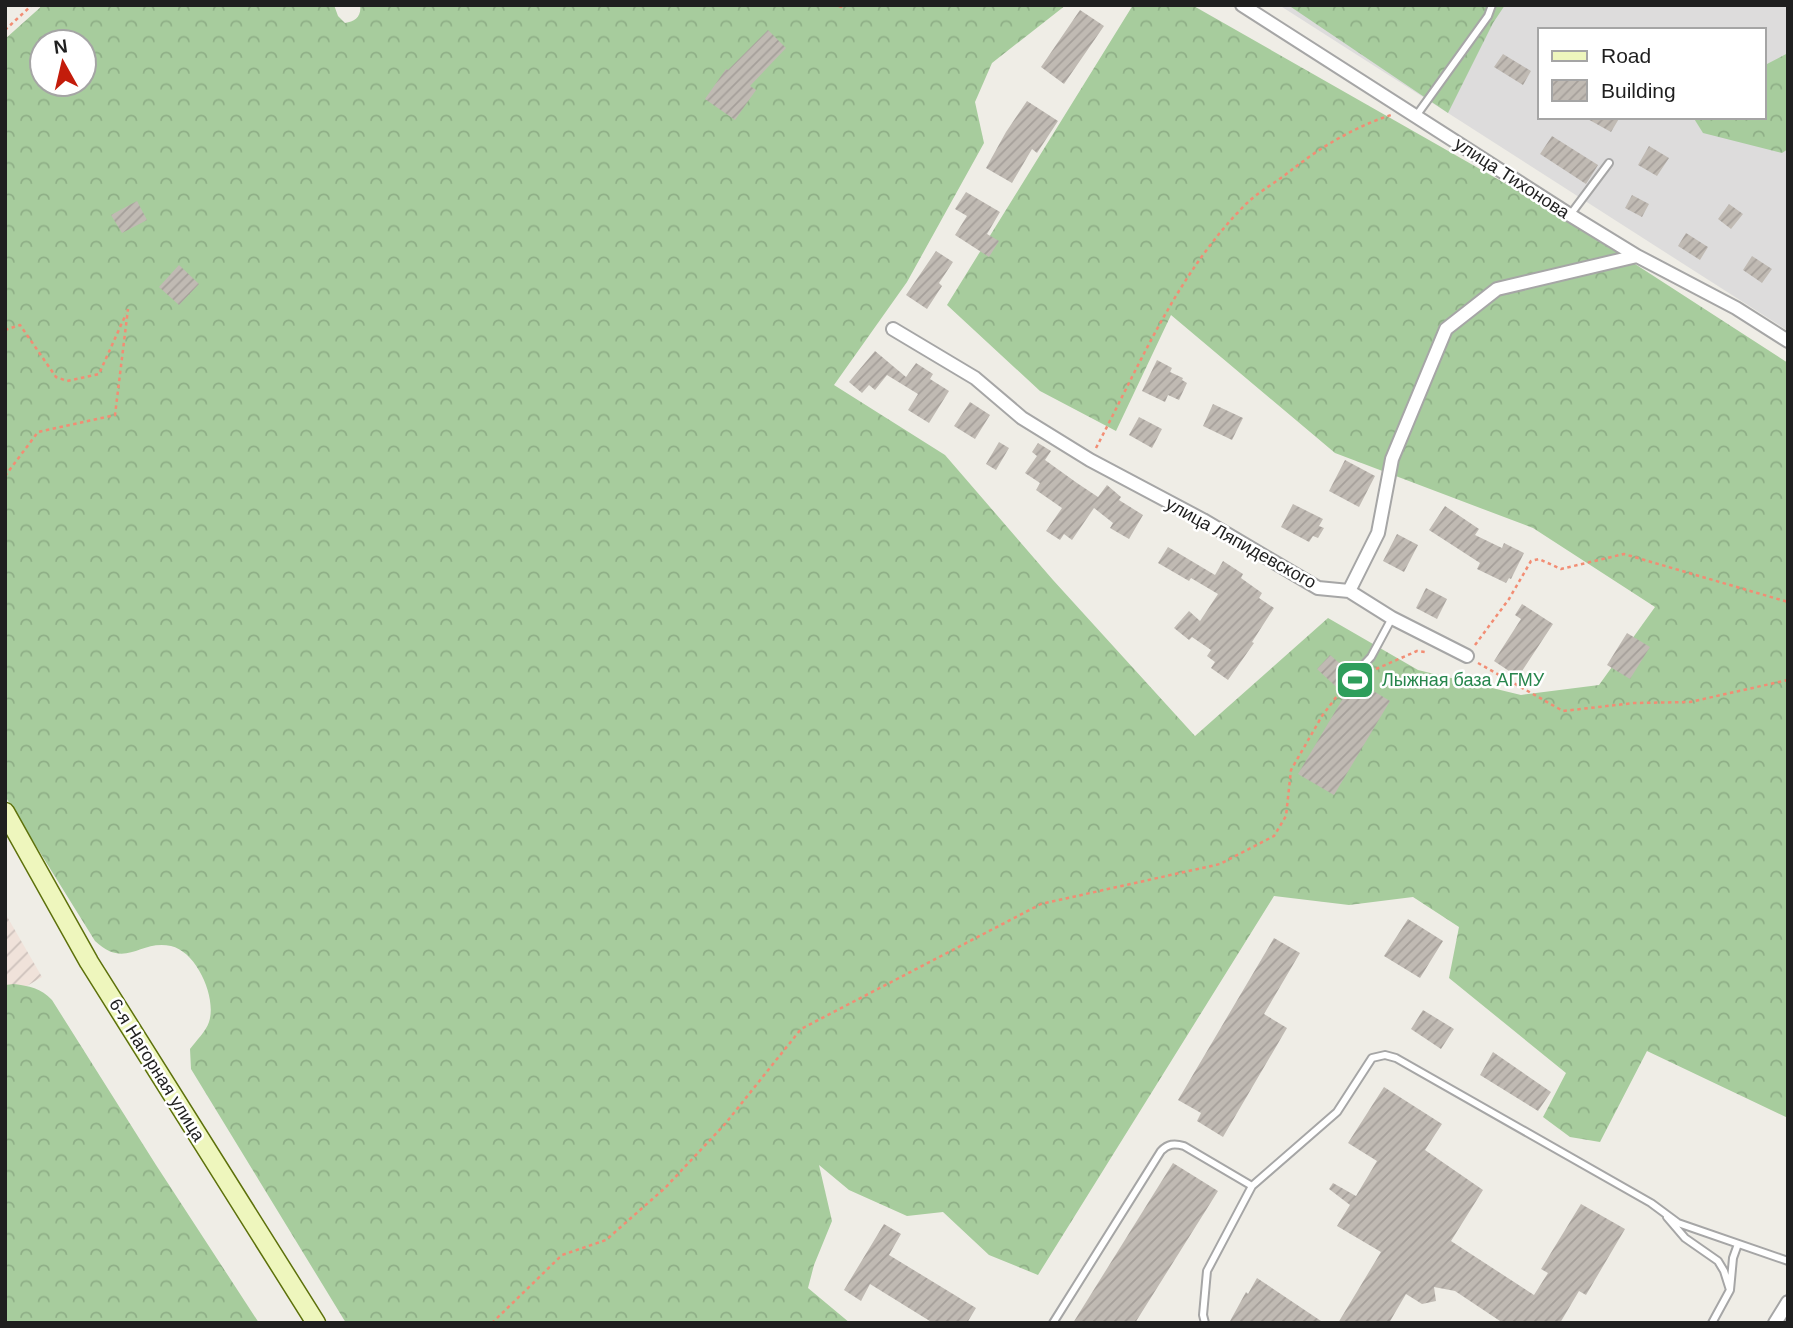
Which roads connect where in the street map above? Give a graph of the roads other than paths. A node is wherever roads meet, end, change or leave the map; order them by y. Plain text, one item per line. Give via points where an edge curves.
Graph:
1 (1242, 5) edge
2 (1492, 5) edge
3 (1264, 11) edge
4 (1411, 113) junction
5 (1609, 163) dead end
6 (1570, 215) junction
7 (1637, 256) junction
8 (893, 329) dead end
9 (1788, 341) edge
10 (1349, 591) junction
11 (1392, 618) junction
12 (1467, 656) road end
13 (1355, 674) road end
14 (5, 812) edge
15 (1252, 1186) junction
16 (1666, 1216) junction
17 (1738, 1244) junction
18 (1788, 1261) edge
19 (1730, 1290) junction
20 (1788, 1302) edge
21 (1203, 1315) junction
22 (316, 1323) edge
23 (1054, 1323) edge
24 (1197, 1323) edge
25 (1205, 1323) edge
26 (1712, 1323) edge
27 (1775, 1323) edge

1 - 3 street, улица Тихонова
2 - 4 lane
3 - 4 street, улица Тихонова
4 - 6 street, улица Тихонова
5 - 6 lane
6 - 7 street, улица Тихонова
7 - 9 street, улица Тихонова
7 - 10 street via 1497,289 1446,329 1392,460 1378,533
8 - 10 street, улица Ляпидевского via 975,378 1022,418 1090,460 1318,588
10 - 11 street, улица Ляпидевского
11 - 12 street, улица Ляпидевского
11 - 13 lane via 1371,657
14 - 22 street, 6-я Нагорная улица via 89,962
15 - 16 lane via 1337,1112 1372,1058 1385,1055 1639,1196
15 - 21 lane via 1207,1272
15 - 23 lane via 1184,1146 1167,1146
16 - 17 lane
16 - 19 lane via 1685,1238 1718,1261
17 - 18 lane
17 - 19 lane
19 - 26 lane
20 - 27 street
21 - 24 lane
21 - 25 lane

